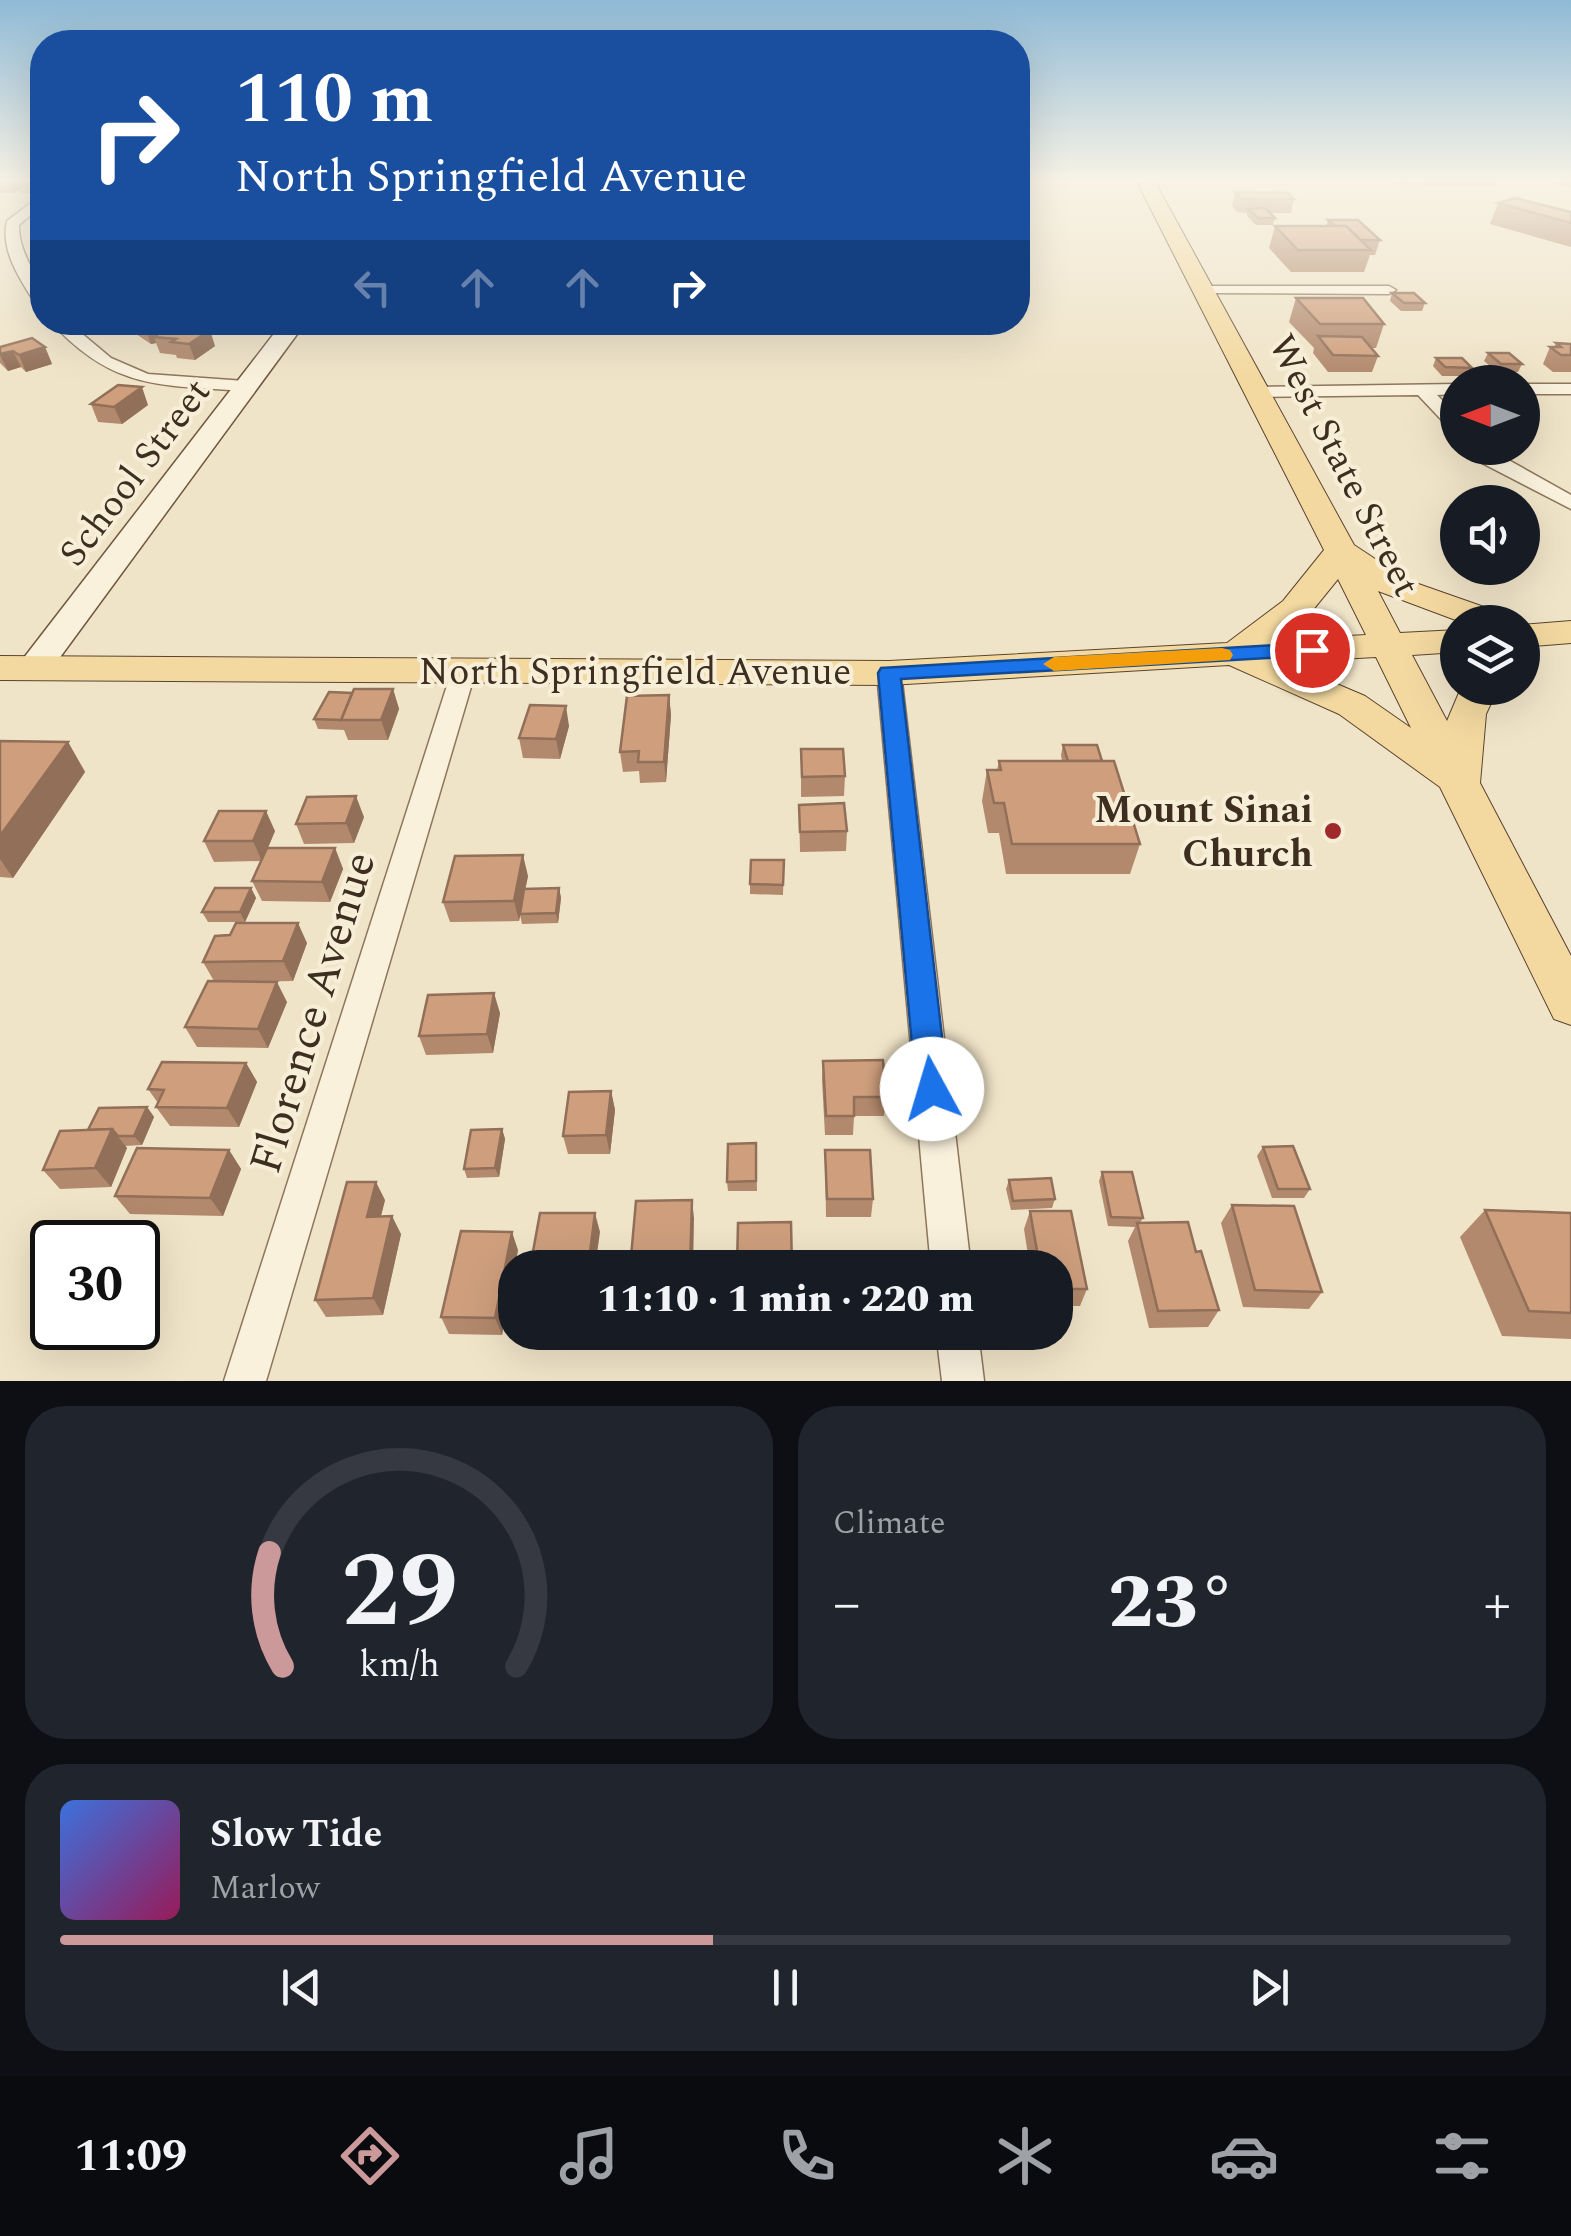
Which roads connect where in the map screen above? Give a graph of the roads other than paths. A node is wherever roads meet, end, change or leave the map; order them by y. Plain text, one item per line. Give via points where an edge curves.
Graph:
1 (13, 246) edge
2 (1182, 246) edge
3 (30, 283) edge
4 (1206, 289) junction
5 (1389, 290) edge
6 (73, 335) edge
7 (285, 335) edge
8 (245, 386) junction
9 (1422, 389) junction
10 (1440, 389) edge
11 (1540, 389) edge
12 (1571, 389) edge
13 (1260, 392) junction
14 (1440, 408) edge
15 (1500, 465) edge
16 (1571, 502) edge
17 (1340, 550) junction
18 (1445, 605) edge
19 (1571, 632) edge
20 (1540, 635) edge
21 (1440, 642) edge
22 (1389, 646) junction
23 (1234, 654) junction
24 (17, 668) edge
25 (464, 670) junction
26 (889, 673) junction
27 (1471, 705) edge
28 (1459, 783) junction
29 (1571, 1004) edge
30 (949, 1250) edge
31 (959, 1350) edge
32 (245, 1381) edge
33 (962, 1381) edge

1 - 3 street
2 - 4 main road, West State Street
4 - 5 street
4 - 13 main road, West State Street
6 - 8 street via 105,362 145,379
7 - 8 main road, School Street
8 - 24 main road, School Street
9 - 10 street
9 - 13 street
9 - 14 street
11 - 12 street
13 - 17 main road, West State Street
15 - 16 street
17 - 18 main road via 1395,587
17 - 22 main road, West State Street
17 - 23 main road via 1320,586 1290,618
19 - 20 main road
21 - 22 main road, North Springfield Avenue
22 - 23 main road, North Springfield Avenue
22 - 28 main road, West State Street
23 - 26 main road, North Springfield Avenue
23 - 28 main road via 1352,705
24 - 25 main road, North Springfield Avenue
25 - 26 main road, North Springfield Avenue
25 - 32 street, Florence Avenue
26 - 30 street
27 - 28 main road
28 - 29 main road, West State Street
31 - 33 street

